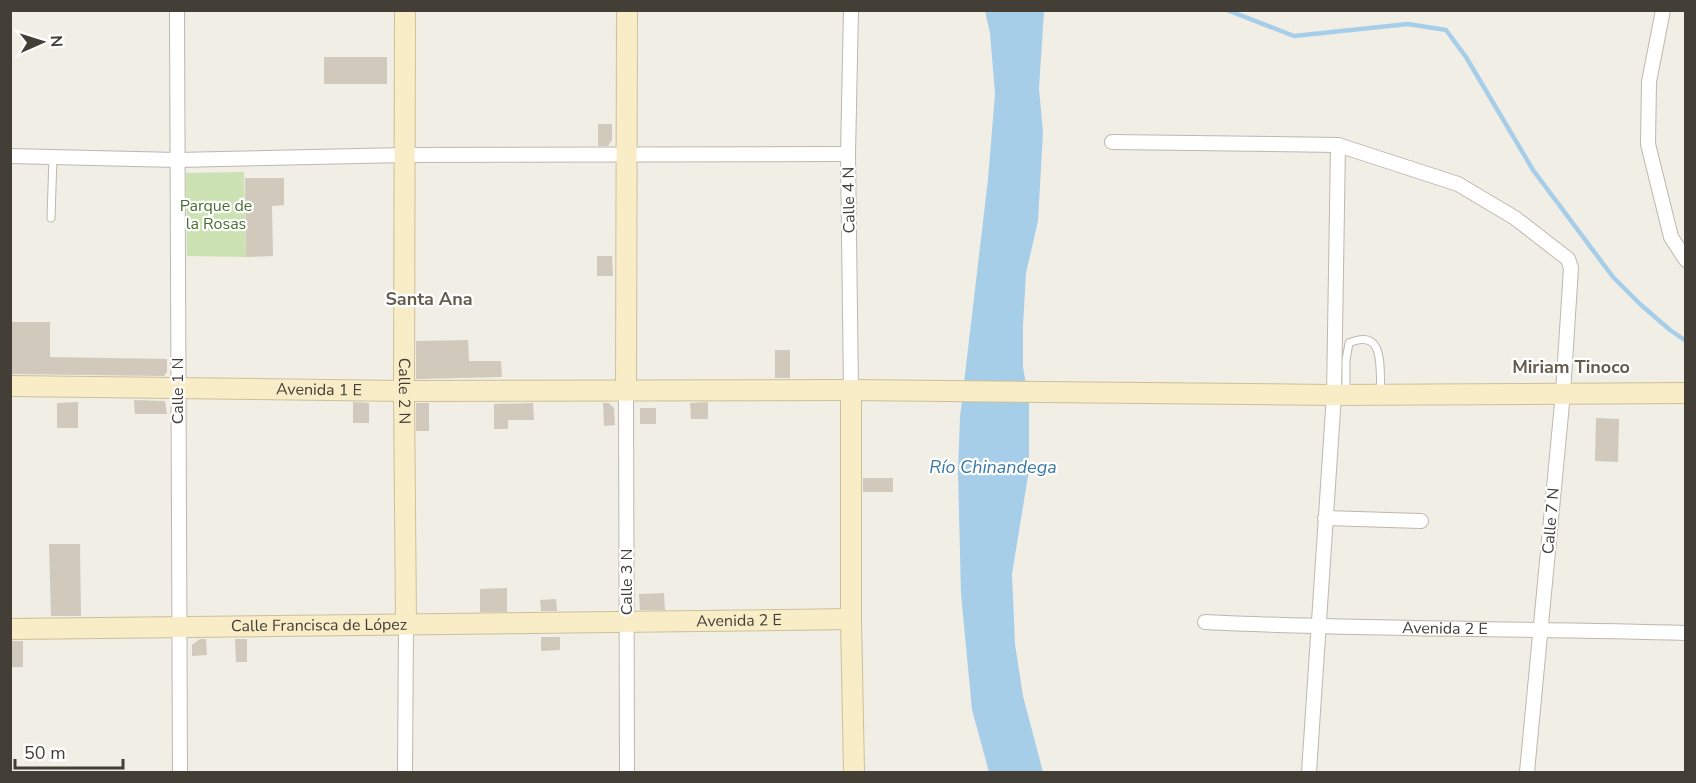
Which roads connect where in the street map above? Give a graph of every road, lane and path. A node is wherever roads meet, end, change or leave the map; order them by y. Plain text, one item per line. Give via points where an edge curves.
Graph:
1 (177, 10) edge
2 (405, 10) edge
3 (627, 10) edge
4 (851, 10) edge
5 (1662, 10) edge
6 (1112, 142) dead end
7 (1338, 146) junction
8 (628, 153) junction
9 (848, 154) junction
10 (405, 155) junction
11 (10, 156) edge
12 (53, 157) junction
13 (177, 160) junction
14 (51, 218) dead end
15 (1686, 260) edge
16 (10, 386) edge
17 (178, 389) junction
18 (851, 390) junction
19 (404, 391) junction
20 (626, 391) junction
21 (1563, 393) junction
22 (1686, 393) edge
23 (1381, 394) junction
24 (1340, 395) junction
25 (1325, 518) junction
26 (1421, 521) dead end
27 (851, 619) junction
28 (1205, 622) dead end
29 (406, 623) junction
30 (627, 623) junction
31 (179, 626) junction
32 (1318, 628) junction
33 (10, 629) edge
34 (1541, 629) junction
35 (1686, 633) edge
36 (180, 772) edge
37 (405, 772) edge
38 (627, 772) edge
39 (854, 772) edge
40 (1309, 772) edge
41 (1527, 772) edge

1 - 13 street, Calle 1 N
2 - 10 street, Calle 2 N
3 - 8 street
4 - 9 street, Calle 4 N
5 - 15 street via 1649,82 1648,144 1671,237
6 - 7 street
7 - 21 street, Calle 7 N via 1458,184 1515,218 1568,259 1571,268
7 - 24 street
8 - 9 street
8 - 10 street
8 - 20 street
9 - 18 street, Calle 4 N
10 - 13 street
10 - 19 street, Calle 2 N
11 - 12 street
12 - 13 street
12 - 14 lane
13 - 17 street, Calle 1 N
16 - 17 street, Avenida 1 E
17 - 19 street, Avenida 1 E
17 - 31 street, Calle 1 N
18 - 20 street, Avenida 1 E
18 - 24 street, Avenida 1 E
18 - 27 street
19 - 20 street, Avenida 1 E
19 - 29 street, Calle 2 N
20 - 30 street, Calle 3 N
21 - 22 street, Avenida 1 E
21 - 23 street, Avenida 1 E
21 - 34 street, Calle 7 N
23 - 24 street, Avenida 1 E
23 - 24 lane via 1375,343 1359,339 1349,343
24 - 25 street
25 - 26 street
25 - 32 street
27 - 30 street, Avenida 2 E
27 - 39 street
28 - 32 street, Avenida 2 E
29 - 30 street, Calle Francisca de López
29 - 31 street, Calle Francisca de López
29 - 37 street, Calle 2 N
30 - 38 street, Calle 3 N
31 - 33 street, Calle Francisca de López
31 - 36 street, Calle 1 N
32 - 34 street, Avenida 2 E
32 - 40 street
34 - 35 street, Avenida 2 E
34 - 41 street, Calle 7 N

